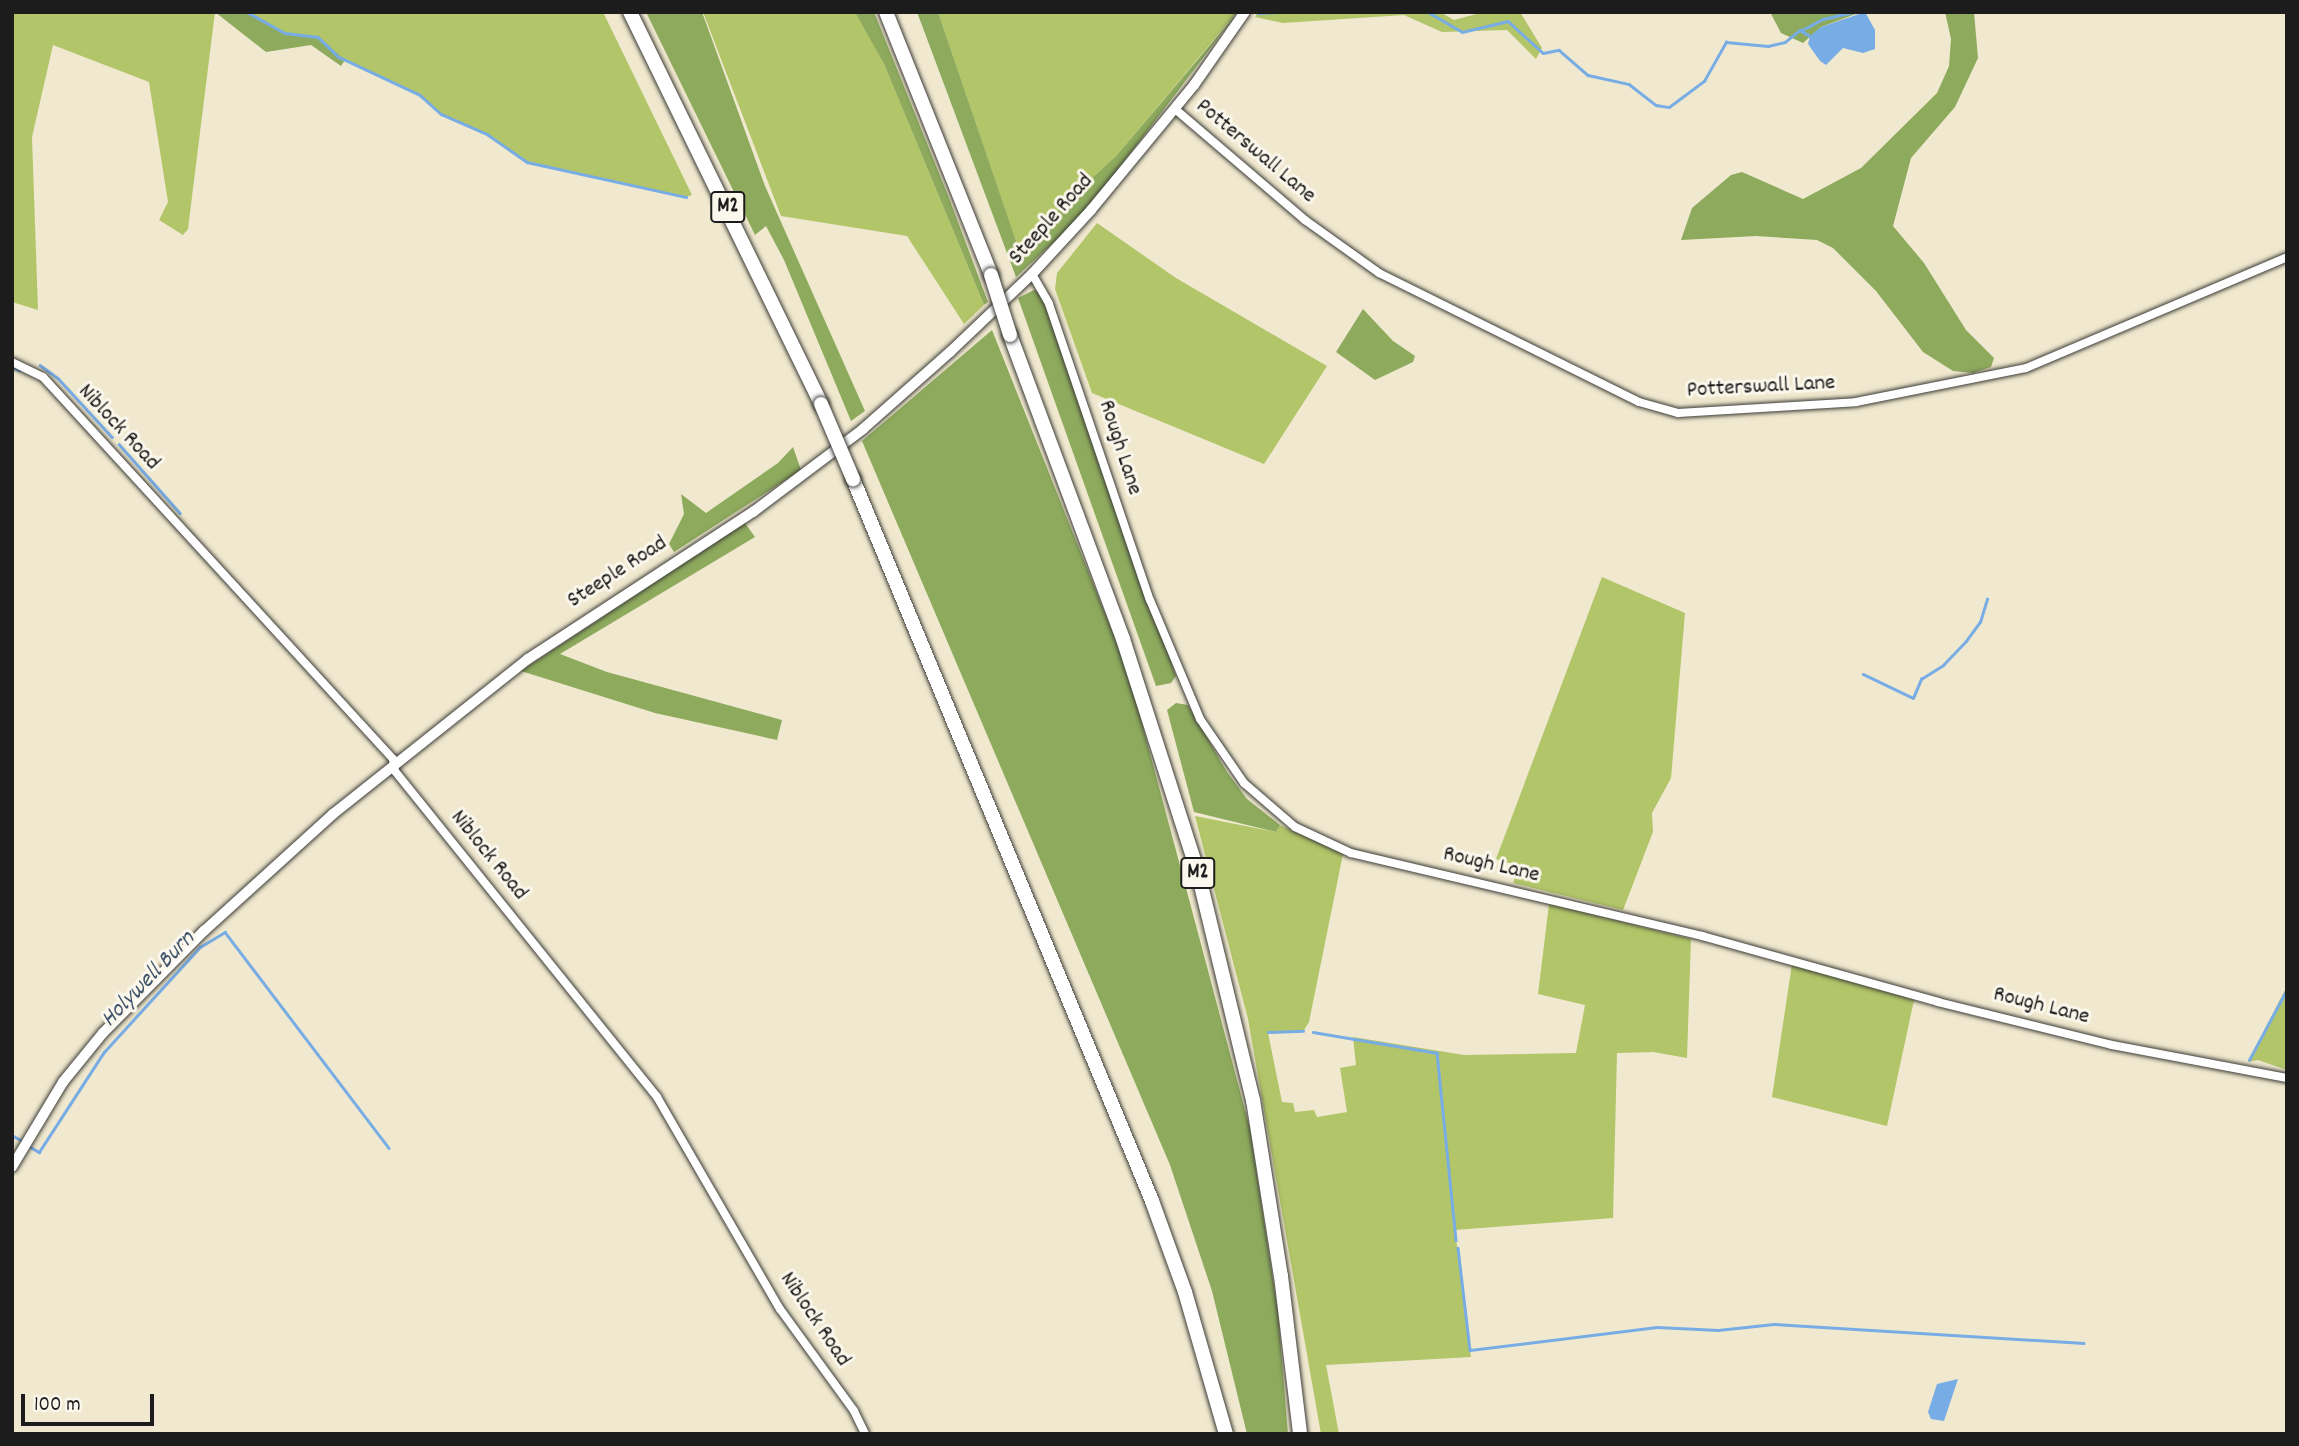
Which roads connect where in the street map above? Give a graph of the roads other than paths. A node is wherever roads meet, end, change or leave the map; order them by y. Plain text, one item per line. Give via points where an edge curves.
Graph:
1 (630, 12) edge
2 (886, 12) edge
3 (1245, 12) edge
4 (1175, 109) junction
5 (2287, 257) edge
6 (1032, 274) junction
7 (12, 362) edge
8 (394, 765) junction
9 (2287, 1078) edge
10 (12, 1167) edge
11 (1292, 1353) junction
12 (865, 1434) edge
13 (1226, 1434) edge
14 (1300, 1434) edge
15 (1307, 1434) edge

1 - 13 highway, M2, bridge via 853,479 1152,1201 1185,1292
2 - 11 highway, M2, bridge via 991,275 1128,652 1192,850 1253,1100
3 - 4 street, Steeple Road
4 - 5 street, Potterswall Lane via 1305,220 1379,273 1639,402 1678,413 1856,402 2026,368
4 - 6 street, Steeple Road
6 - 8 street, Steeple Road via 863,429 753,512 528,659
6 - 9 street, Rough Lane via 1058,329 1150,600 1200,719 1244,783 1295,827 1351,853 1702,936 1938,1002 2112,1045
7 - 8 street, Niblock Road via 43,377 112,449
8 - 10 street, Steeple Road via 287,855 130,1004 70,1073
8 - 12 street, Niblock Road via 657,1097 780,1309 854,1411
11 - 14 highway, M2
11 - 15 highway

